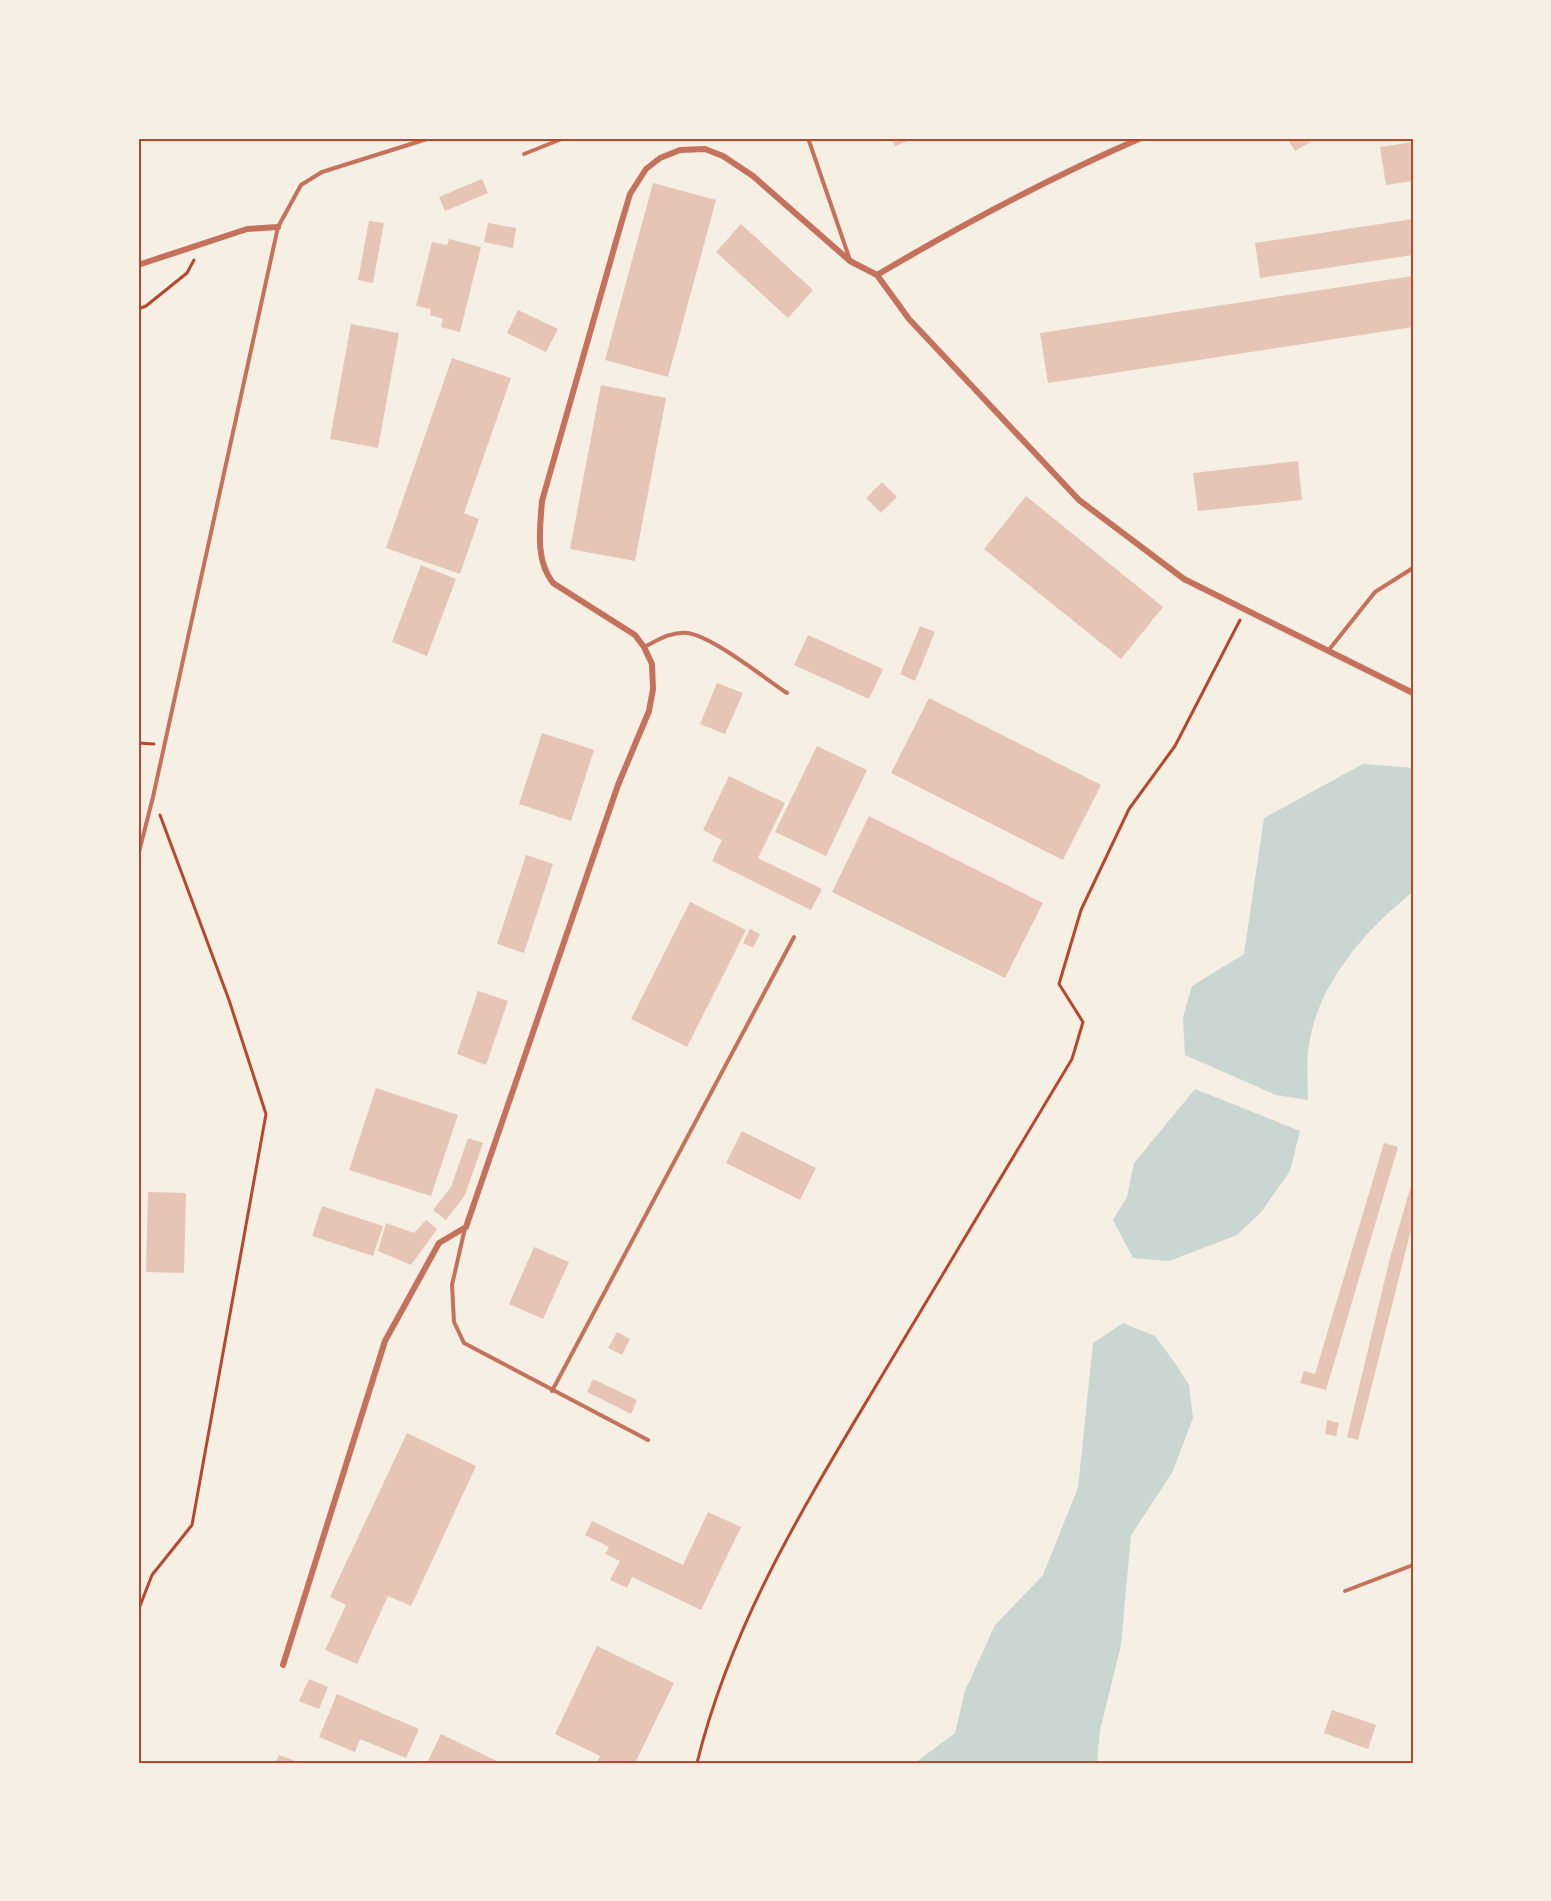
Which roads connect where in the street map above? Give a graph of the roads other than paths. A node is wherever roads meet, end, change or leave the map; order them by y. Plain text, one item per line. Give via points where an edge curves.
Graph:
1 (430, 138) edge
2 (564, 138) edge
3 (808, 138) edge
4 (1141, 138) edge
5 (524, 154) dead end
6 (278, 227) junction
7 (850, 261) junction
8 (138, 265) edge
9 (877, 275) junction
10 (1413, 568) edge
11 (644, 647) junction
12 (1327, 651) junction
13 (787, 693) dead end
14 (1413, 693) edge
15 (138, 856) edge
16 (794, 937) dead end
17 (466, 1227) junction
18 (552, 1390) junction
19 (648, 1440) dead end
20 (1413, 1565) edge
21 (1345, 1591) dead end
22 (283, 1665) dead end

1 - 6 lane via 322,172 301,186
2 - 5 lane
3 - 7 lane
4 - 9 street via 1065,171 968,221
6 - 8 street via 247,229
6 - 15 lane
7 - 9 street
7 - 11 street via 753,176 723,156 705,150 680,150 660,158 646,169 630,194 542,501 539,545 546,574 553,583 635,635
9 - 12 street via 909,319 1079,500 1184,579
10 - 12 lane via 1375,592
11 - 13 lane via 669,634 687,633 705,640
11 - 17 street via 652,664 649,711 618,785
12 - 14 street
16 - 18 lane
17 - 18 lane via 452,1285 454,1322 464,1343
17 - 22 street via 439,1243 385,1341
18 - 19 lane
20 - 21 lane

